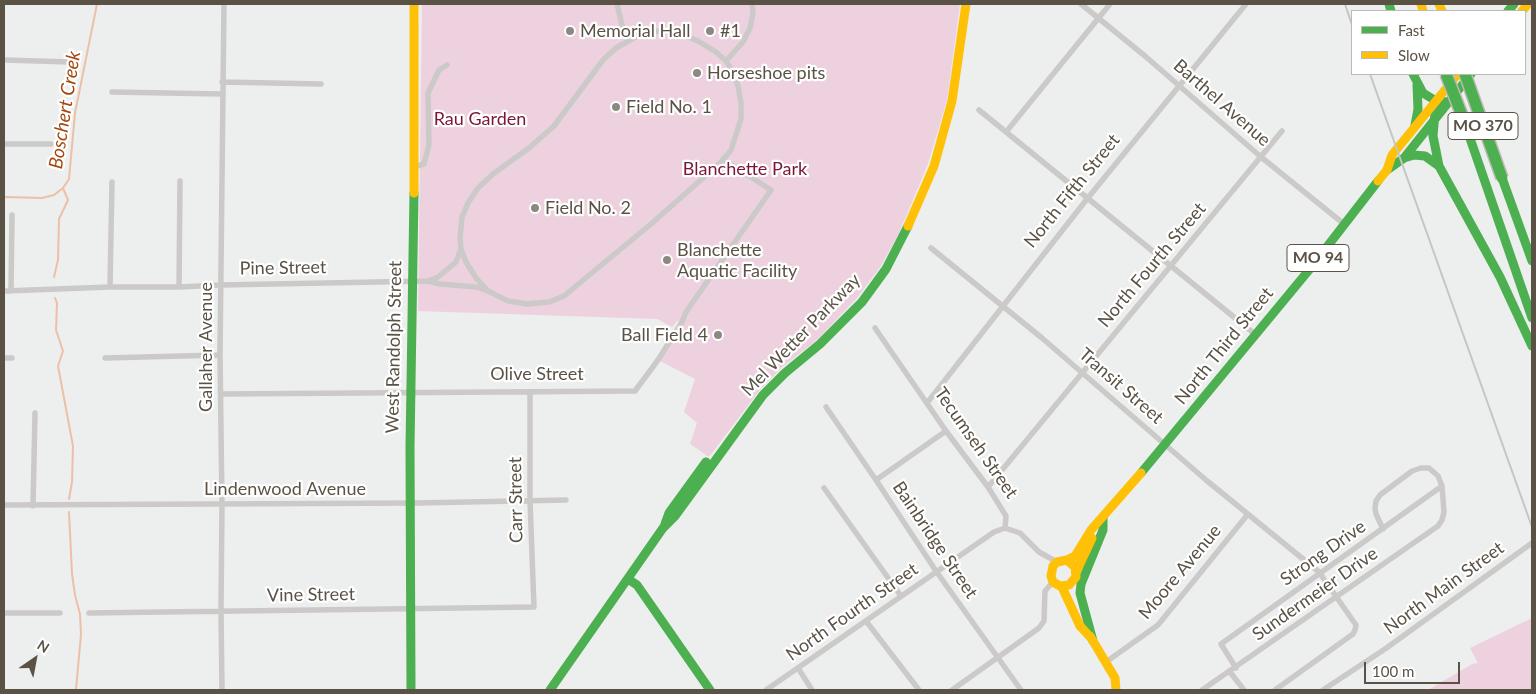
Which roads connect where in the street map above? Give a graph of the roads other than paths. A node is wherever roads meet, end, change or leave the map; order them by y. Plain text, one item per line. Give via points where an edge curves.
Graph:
1 (224, 4) edge
2 (414, 4) edge
3 (617, 4) edge
4 (752, 4) edge
5 (960, 4) edge
6 (966, 4) edge
7 (1081, 4) edge
8 (1110, 4) edge
9 (1246, 4) edge
10 (1098, 18) junction
11 (630, 40) junction
12 (4, 60) edge
13 (726, 61) junction
14 (71, 62) dead end
15 (447, 65) dead end
16 (1446, 75) edge
17 (1457, 75) edge
18 (1464, 75) edge
19 (1470, 75) edge
20 (1415, 79) edge
21 (222, 82) junction
22 (321, 84) dead end
23 (1180, 86) junction
24 (112, 92) dead end
25 (222, 94) junction
26 (1436, 101) junction
27 (1448, 102) junction
28 (979, 110) dead end
29 (1434, 120) junction
30 (1416, 125) junction
31 (1282, 131) dead end
32 (1006, 132) junction
33 (4, 144) edge
34 (51, 144) dead end
35 (1261, 157) junction
36 (1404, 158) junction
37 (723, 159) junction
38 (1439, 166) junction
39 (414, 168) junction
40 (1387, 170) junction
41 (180, 181) dead end
42 (112, 182) dead end
43 (1088, 199) junction
44 (12, 215) dead end
45 (1344, 224) junction
46 (931, 248) dead end
47 (461, 249) junction
48 (1532, 260) edge
49 (1171, 266) junction
50 (412, 280) junction
51 (428, 281) junction
52 (222, 285) junction
53 (110, 287) junction
54 (179, 287) junction
55 (11, 290) junction
56 (4, 291) edge
57 (488, 291) junction
58 (1002, 306) junction
59 (1532, 318) edge
60 (875, 328) dead end
61 (1256, 335) junction
62 (1532, 346) edge
63 (220, 355) junction
64 (4, 358) edge
65 (12, 358) dead end
66 (105, 358) dead end
67 (1083, 372) junction
68 (411, 392) junction
69 (530, 392) junction
70 (221, 394) junction
71 (757, 399) junction
72 (927, 403) junction
73 (826, 407) dead end
74 (35, 413) dead end
75 (946, 432) junction
76 (1166, 445) junction
77 (876, 480) junction
78 (1442, 486) junction
79 (988, 487) junction
80 (824, 488) dead end
81 (566, 500) dead end
82 (530, 501) junction
83 (411, 503) junction
84 (222, 504) junction
85 (4, 505) edge
86 (33, 506) junction
87 (1248, 514) junction
88 (1103, 518) junction
89 (1005, 528) junction
90 (1383, 529) junction
91 (1532, 543) edge
92 (1062, 561) junction
93 (1077, 570) junction
94 (936, 571) junction
95 (1319, 572) junction
96 (628, 579) junction
97 (1067, 584) junction
98 (901, 596) junction
99 (1337, 597) junction
100 (534, 607) joint
101 (411, 609) junction
102 (221, 611) junction
103 (4, 613) edge
104 (60, 613) dead end
105 (89, 613) dead end
106 (866, 621) junction
107 (998, 657) junction
108 (1106, 662) junction
109 (798, 668) junction
110 (1236, 668) junction
111 (1230, 672) junction
112 (222, 690) edge
113 (411, 690) edge
114 (550, 690) edge
115 (710, 690) edge
116 (766, 690) edge
117 (812, 690) edge
118 (919, 690) edge
119 (952, 690) edge
120 (1021, 690) edge
121 (1116, 690) edge
122 (1202, 690) edge
123 (1244, 690) edge
124 (1275, 690) edge
125 (1324, 690) edge

1 - 21 street, Gallaher Avenue
2 - 39 main road, West Randolph Street
3 - 11 street
4 - 13 street via 750,28 743,42
5 - 71 main road, Mel Wetter Parkway via 947,100 928,164 898,233 881,266 858,298 816,340 781,368
6 - 71 main road, Mel Wetter Parkway via 952,101 934,166 904,235 886,269 862,302
7 - 10 street, Barthel Avenue
8 - 10 street
9 - 23 street, North Fifth Street
10 - 23 street, Barthel Avenue
10 - 32 street
11 - 13 street via 659,32 678,33 698,41
11 - 47 street via 603,60 544,137 492,174 478,188 462,217
12 - 14 street
13 - 37 street via 738,86 742,119 731,150
15 - 39 street via 439,70 428,93 429,145 424,164
16 - 59 main road, MO 370, bridge
17 - 26 main road, North Third Street / MO 94
18 - 48 main road, MO 370, bridge
19 - 27 main road, North Third Street / MO 94
20 - 26 main road via 1423,93
20 - 30 main road
21 - 22 street
21 - 25 street, Gallaher Avenue
23 - 35 street, Barthel Avenue
23 - 43 street, North Fifth Street
24 - 25 street
25 - 52 street, Gallaher Avenue
26 - 27 main road
26 - 29 main road
26 - 30 main road, North Third Street / MO 94
27 - 29 main road, North Third Street / MO 94
28 - 32 street
29 - 36 main road, North Third Street / MO 94
29 - 38 main road
30 - 40 main road, North Third Street / MO 94 via 1392,155
31 - 35 street, North Fourth Street
32 - 43 street
33 - 34 street
35 - 45 street, Barthel Avenue
35 - 49 street, North Fourth Street
36 - 38 main road via 1425,156
36 - 40 main road, North Third Street / MO 94
37 - 57 street via 652,224 564,296 549,302 527,304 508,301
37 - 69 street, Olive Street via 771,190 635,391
38 - 62 main road via 1500,277
39 - 50 main road, West Randolph Street
40 - 45 main road, North Third Street / MO 94
41 - 54 street
42 - 53 street
43 - 49 street
43 - 58 street, North Fifth Street
44 - 55 street
45 - 61 main road, North Third Street / MO 94
46 - 58 street, Transit Street
47 - 51 street via 456,262
47 - 57 street via 476,278
49 - 61 street
49 - 67 street, North Fourth Street
50 - 51 street, Pine Street
50 - 52 street, Pine Street
50 - 68 main road, West Randolph Street
51 - 57 street, Pine Street
52 - 54 street, Pine Street
52 - 63 street, Gallaher Avenue
53 - 54 street, Pine Street
53 - 55 street, Pine Street
55 - 56 street, Pine Street
58 - 67 street, Transit Street
58 - 72 street, North Fifth Street
60 - 72 street, Tecumseh Street
61 - 76 main road, North Third Street / MO 94
63 - 66 street
63 - 70 street, Gallaher Avenue
64 - 65 street
67 - 76 street, Transit Street
67 - 79 street, North Fourth Street
68 - 69 street, Olive Street
68 - 70 street, Olive Street
68 - 83 main road, West Randolph Street
69 - 82 street, Carr Street
70 - 84 street, Gallaher Avenue
71 - 96 main road, Mel Wetter Parkway via 669,513 663,528
72 - 75 street, Tecumseh Street
73 - 77 street, Bainbridge Street
74 - 86 street
75 - 77 street
75 - 79 street, Tecumseh Street
76 - 87 street, Transit Street
76 - 88 main road, North Third Street / MO 94
77 - 94 street, Bainbridge Street
78 - 90 street, Strong Drive
78 - 90 street via 1438,476 1429,468 1412,471 1376,501 1376,514
78 - 99 street, Sundermeier Drive via 1444,512 1438,526
79 - 89 street, Tecumseh Street via 1006,516
80 - 98 street
81 - 82 street, Lindenwood Avenue
82 - 83 street, Lindenwood Avenue
82 - 100 street, Carr Street
83 - 84 street, Lindenwood Avenue
83 - 101 main road, West Randolph Street
84 - 86 street, Lindenwood Avenue
84 - 102 street, Gallaher Avenue
85 - 86 street, Lindenwood Avenue
87 - 95 street, Transit Street
87 - 108 street, Moore Avenue via 1158,625
88 - 92 main road, North Third Street / MO 94 via 1091,530 1075,556
88 - 93 main road, North Third Street
88 - 97 main road, North Third Street / MO 94 via 1103,530
89 - 92 street, Tecumseh Street via 1020,533 1038,552
89 - 94 street, North Fourth Street
90 - 95 street, Strong Drive
91 - 125 street, North Main Street via 1385,650
92 - 93 main road via 1073,564
92 - 97 main road, North Third Street via 1051,571
93 - 97 main road, North Third Street via 1076,577
94 - 98 street, North Fourth Street
94 - 107 street, Bainbridge Street
95 - 99 street, Transit Street
95 - 110 street, Strong Drive via 1221,644
96 - 114 main road
96 - 115 main road via 637,585
97 - 107 street, North Third Street via 1045,591 1044,621
97 - 108 main road
98 - 106 street, North Fourth Street
99 - 110 street, Sundermeier Drive
99 - 124 street, Transit Street via 1356,625 1353,634
100 - 101 street, Vine Street
101 - 102 street, Vine Street
101 - 113 main road, West Randolph Street
102 - 105 street, Vine Street
102 - 112 street, Gallaher Avenue
103 - 104 street
106 - 109 street, North Fourth Street
106 - 118 street
107 - 119 street, North Third Street
107 - 120 street, Bainbridge Street
108 - 121 main road via 1115,678
109 - 116 street, North Fourth Street
109 - 117 street
110 - 111 street, Sundermeier Drive
111 - 122 street, Sundermeier Drive
111 - 123 street

